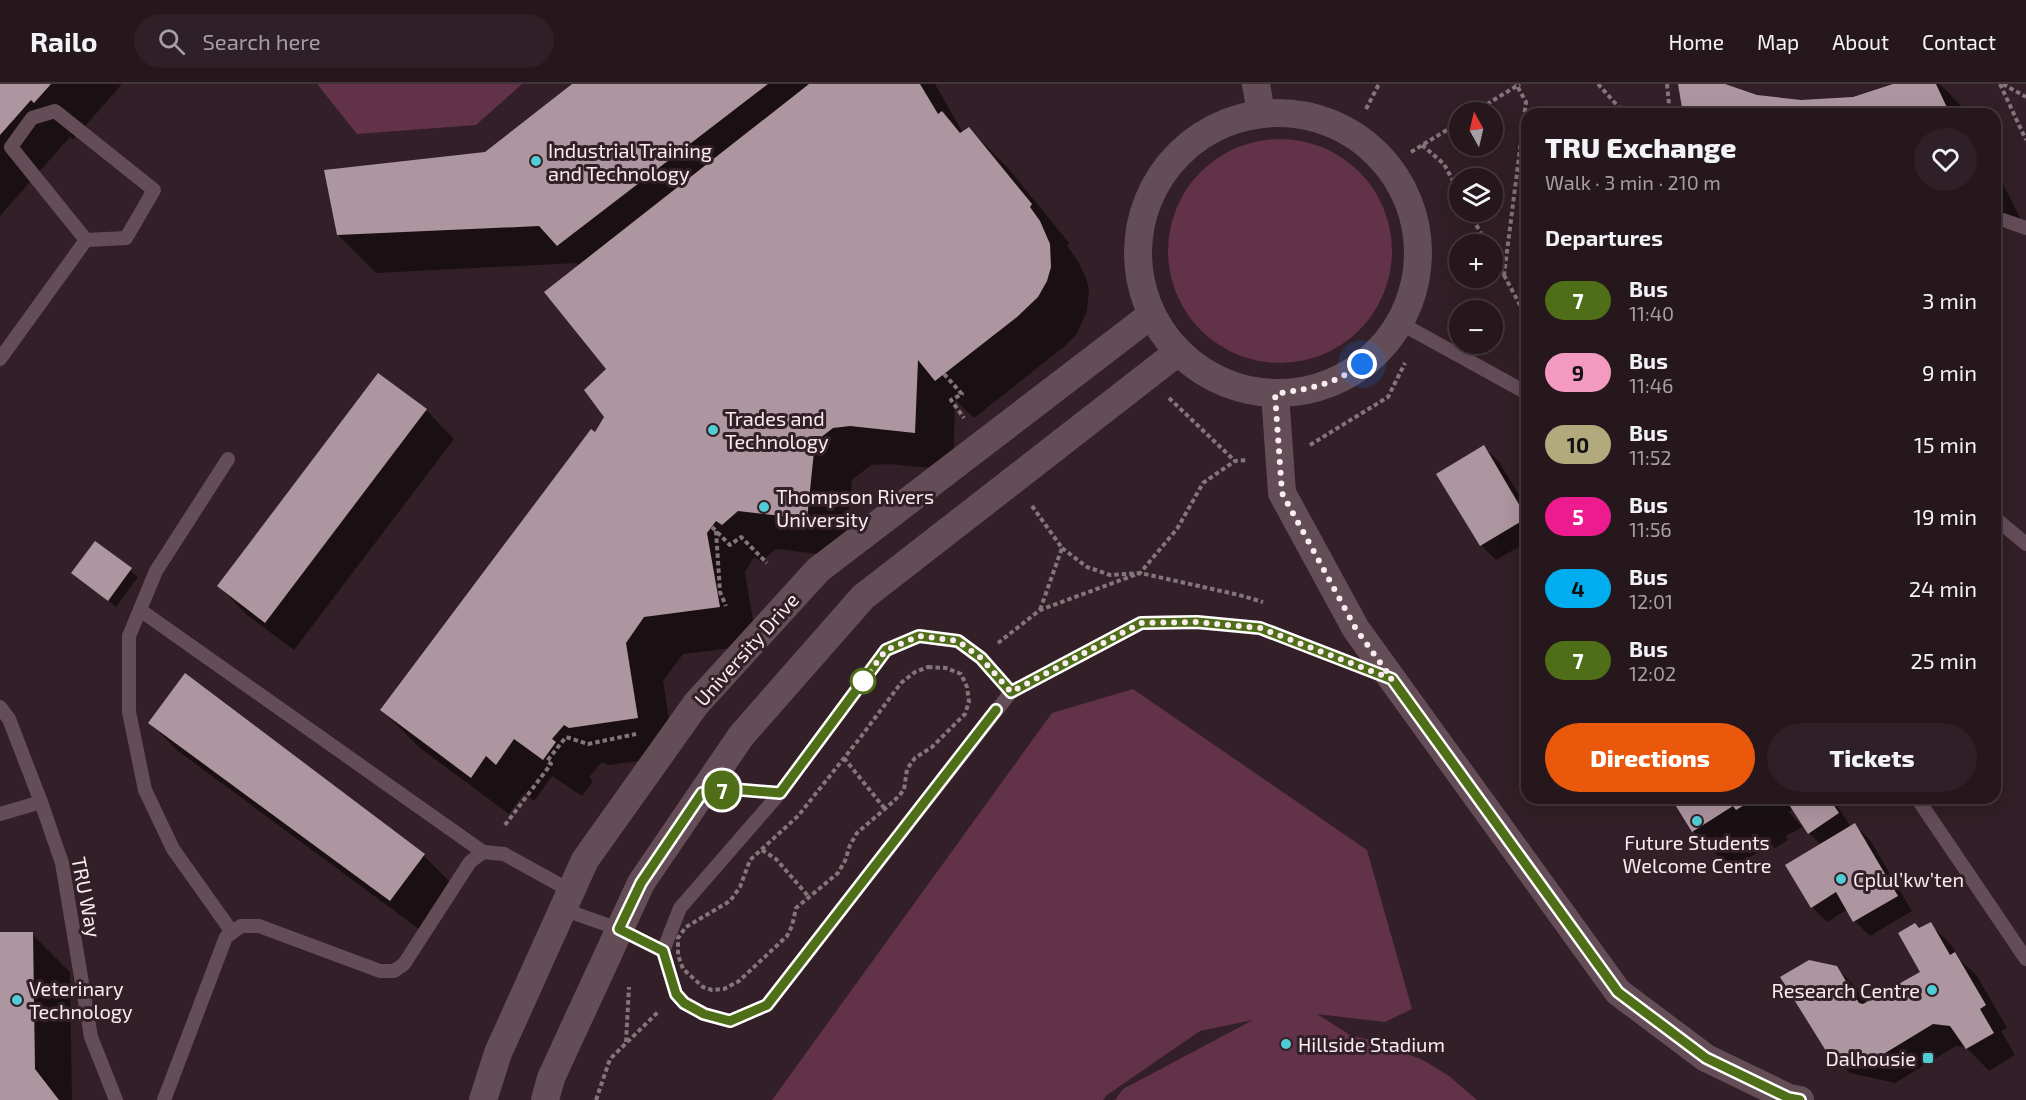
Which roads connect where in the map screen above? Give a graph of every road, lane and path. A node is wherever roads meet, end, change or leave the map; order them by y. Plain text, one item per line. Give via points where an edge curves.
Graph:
1 (1256, 84) edge
2 (1379, 84) edge
3 (1598, 84) edge
4 (1667, 84) edge
5 (2001, 84) edge
6 (1518, 85) edge
7 (2026, 97) edge
8 (1490, 102) edge
9 (1525, 108) edge
10 (1620, 108) edge
11 (1669, 108) edge
12 (1366, 109) dead end
13 (1261, 113) junction
14 (1449, 129) edge
15 (2026, 140) edge
16 (1521, 141) edge
17 (1422, 145) junction
18 (1411, 152) dead end
19 (1449, 173) edge
20 (2001, 220) edge
21 (2026, 228) edge
22 (86, 240) junction
23 (1504, 275) joint
24 (1521, 307) edge
25 (1151, 315) junction
26 (1400, 324) junction
27 (1178, 352) junction
28 (0, 359) edge
29 (1405, 363) dead end
30 (944, 374) dead end
31 (1521, 390) edge
32 (1275, 394) junction
33 (1165, 395) dead end
34 (964, 418) dead end
35 (1302, 450) dead end
36 (228, 459) dead end
37 (1250, 460) dead end
38 (1235, 461) junction
39 (1030, 504) dead end
40 (2001, 523) edge
41 (2026, 544) edge
42 (1062, 548) junction
43 (767, 563) dead end
44 (1140, 573) junction
45 (1271, 604) dead end
46 (726, 606) dead end
47 (140, 610) junction
48 (1040, 610) junction
49 (995, 645) dead end
50 (1392, 679) junction
51 (1011, 692) junction
52 (0, 707) edge
53 (642, 732) dead end
54 (844, 758) junction
55 (702, 793) junction
56 (780, 793) junction
57 (41, 802) junction
58 (1921, 804) edge
59 (885, 809) junction
60 (0, 814) edge
61 (506, 825) dead end
62 (761, 849) junction
63 (483, 852) junction
64 (809, 897) junction
65 (567, 900) junction
66 (619, 929) junction
67 (232, 932) junction
68 (663, 951) junction
69 (2026, 959) edge
70 (629, 985) dead end
71 (658, 1012) dead end
72 (626, 1044) junction
73 (116, 1100) edge
74 (164, 1100) edge
75 (483, 1100) edge
76 (545, 1100) edge
77 (596, 1100) edge
78 (1800, 1100) edge

1 - 13 street
2 - 12 path
3 - 10 path
4 - 11 path
5 - 7 path
5 - 15 path
6 - 8 path
6 - 9 path
13 - 25 street via 1218,125 1181,150 1154,186 1139,228 1138,272
13 - 26 street via 1305,115 1347,130 1382,158 1407,195 1418,238 1416,282
14 - 17 path
16 - 23 path
17 - 18 path
17 - 19 path
20 - 21 lane
22 - 22 lane via 126,238 154,190 55,111 32,118 11,147
22 - 28 lane
23 - 24 path
25 - 27 street
25 - 65 street, University Drive via 818,570 696,704 585,860
26 - 31 lane
26 - 32 street via 1377,353 1347,375 1312,389
27 - 32 street via 1207,374 1239,388
27 - 55 street via 863,597 741,736
29 - 35 path via 1388,397
30 - 34 path via 962,394 951,400
32 - 50 street via 1282,493 1356,629
33 - 38 path
36 - 47 lane via 156,571
37 - 38 path
38 - 44 path via 1203,483 1177,529
39 - 42 path
40 - 41 lane
42 - 44 path via 1087,567 1110,575
42 - 48 path
43 - 46 path via 741,537 730,545 714,529 720,592
44 - 45 path
44 - 48 path
47 - 63 lane
47 - 67 lane via 129,636 129,712 145,790 173,849
48 - 49 path
50 - 51 lane via 1260,628 1197,622 1141,623
50 - 78 street via 1618,992 1706,1058
51 - 56 lane via 981,658 958,641 919,636 886,650
51 - 68 lane via 767,1005 730,1021 704,1014 676,994
52 - 57 lane, TRU Way via 9,719
53 - 61 path via 588,744 566,737
54 - 59 path
54 - 59 path via 901,683 915,672 928,667 961,674 969,702 965,714 915,758 907,769 904,790
54 - 62 path via 798,816
55 - 56 lane via 732,789
55 - 66 street via 641,883
56 - 68 lane via 680,908
57 - 60 lane
57 - 73 lane, TRU Way via 62,863 91,1037
58 - 69 lane
59 - 64 path via 857,832 838,873
62 - 64 path
62 - 64 path via 750,860 730,901 686,927 678,938 678,955 683,969 692,978 712,990 739,981 787,936 796,908
63 - 65 lane via 504,854
63 - 67 lane via 470,862 404,964 394,971 380,971 259,926 242,926
65 - 66 lane
65 - 75 street, University Drive via 498,1053
66 - 68 lane
66 - 76 street via 551,1078
67 - 74 lane via 226,937
70 - 72 path
71 - 72 path
72 - 77 path via 610,1059

